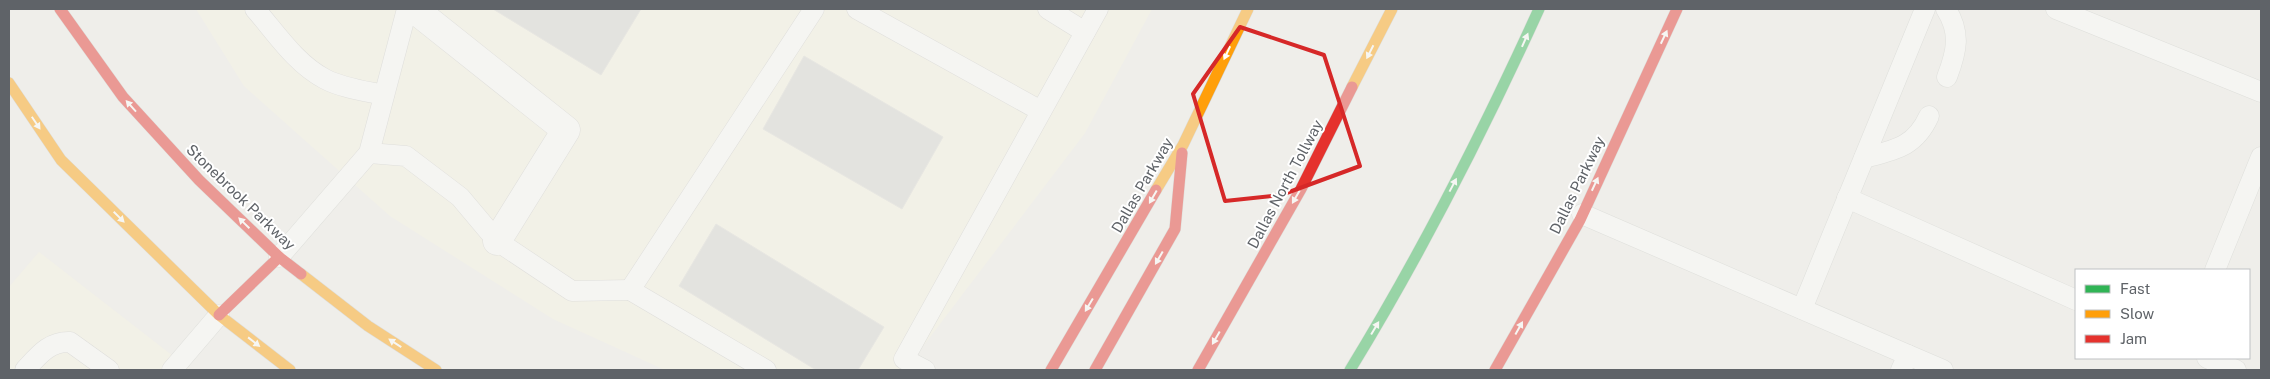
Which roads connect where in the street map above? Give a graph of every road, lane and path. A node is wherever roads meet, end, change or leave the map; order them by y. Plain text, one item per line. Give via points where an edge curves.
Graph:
1 (60, 9) edge
2 (255, 9) edge
3 (407, 9) edge
4 (414, 9) edge
5 (814, 9) edge
6 (858, 9) edge
7 (1048, 9) edge
8 (1098, 9) edge
9 (1248, 9) edge
10 (1392, 9) edge
11 (1539, 9) edge
12 (1677, 9) edge
13 (1925, 9) edge
14 (1946, 9) edge
15 (2056, 9) edge
16 (1085, 32) junction
17 (1947, 77) dead end
18 (9, 83) edge
19 (2261, 92) edge
20 (384, 95) junction
21 (1041, 111) junction
22 (1929, 116) dead end
23 (1183, 144) junction
24 (369, 153) junction
25 (2261, 157) edge
26 (1864, 158) junction
27 (1847, 198) junction
28 (1582, 214) junction
29 (497, 241) junction
30 (279, 257) junction
31 (2215, 269) edge
32 (630, 290) junction
33 (2075, 300) edge
34 (1802, 309) junction
35 (219, 315) junction
36 (2209, 359) edge
37 (1904, 363) edge
38 (900, 365) edge
39 (25, 370) edge
40 (109, 370) edge
41 (172, 370) edge
42 (290, 370) edge
43 (436, 370) edge
44 (766, 370) edge
45 (925, 370) edge
46 (1051, 370) edge
47 (1094, 370) edge
48 (1198, 370) edge
49 (1350, 370) edge
50 (1495, 370) edge
51 (1943, 370) edge
52 (2236, 370) edge

30 -> 1 main road, Stonebrook Parkway via 199,180 123,97
2 - 20 lane via 313,72 337,84
3 - 20 lane
4 - 29 street via 566,130
5 - 32 lane
6 - 21 lane
7 - 16 lane
8 - 16 lane
9 -> 23 main road, Dallas Parkway
10 -> 48 main road, Dallas North Tollway via 1301,189
49 -> 11 main road via 1382,318 1492,112
28 -> 12 main road, Dallas Parkway
13 - 26 lane
14 - 17 lane via 1954,22 1957,52
15 - 19 lane
16 - 21 lane
18 -> 35 main road via 61,160
20 - 24 lane
21 - 38 lane
22 - 26 lane via 1922,131 1898,149
23 -> 46 main road, Dallas Parkway
23 -> 47 main road via 1175,229
24 - 29 lane via 406,156 460,197
24 - 30 lane
25 - 31 lane
26 - 27 lane
27 - 33 lane
27 - 34 lane
28 - 34 lane
50 -> 28 main road, Dallas Parkway
29 - 32 lane via 572,291
30 - 35 main road
43 -> 30 main road, Stonebrook Parkway via 368,326
32 - 44 lane
34 - 37 lane
35 - 41 lane
35 -> 42 main road
36 - 52 lane
37 - 51 lane
38 - 45 lane
39 - 40 lane via 45,349 63,341 70,342

